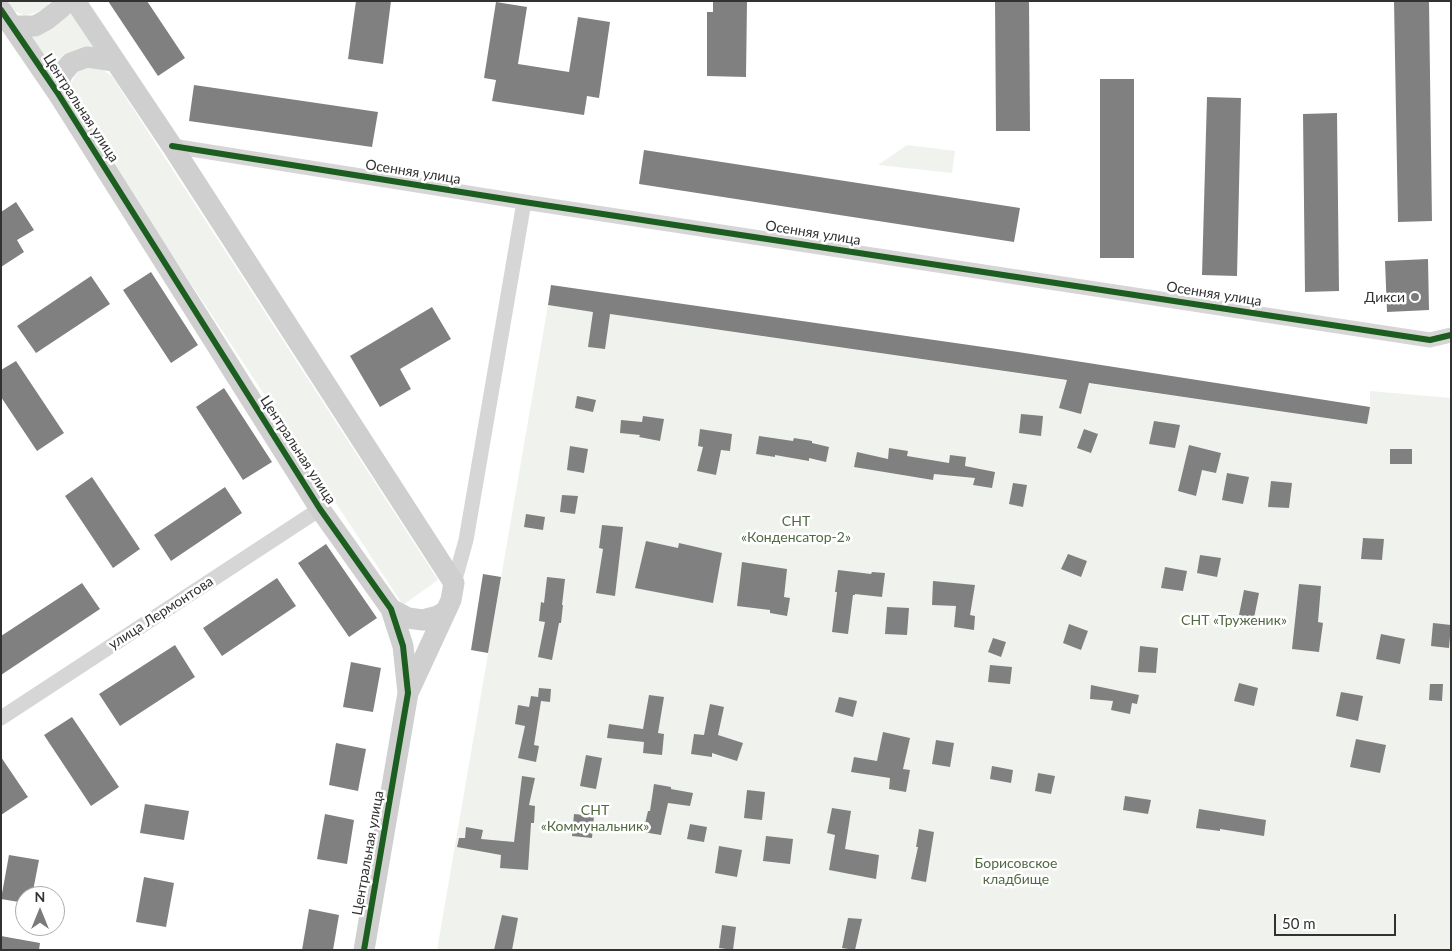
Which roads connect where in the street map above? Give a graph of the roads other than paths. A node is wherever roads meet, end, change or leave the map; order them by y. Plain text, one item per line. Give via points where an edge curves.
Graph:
1 (64, 1) edge
2 (76, 1) edge
3 (6, 18) edge
4 (114, 61) junction
5 (57, 92) junction
6 (172, 146) junction
7 (524, 202) junction
8 (1451, 335) edge
9 (320, 509) junction
10 (454, 583) junction
11 (391, 609) junction
12 (446, 611) junction
13 (408, 693) junction
14 (1, 718) edge
15 (364, 950) edge

1 - 3 street via 61,8 35,26
2 - 4 street
3 - 5 street, Центральная улица
4 - 5 street via 87,56 71,62 62,74
4 - 6 street
5 - 9 street, Центральная улица
6 - 7 street, Осенняя улица
6 - 10 street
7 - 8 street, Осенняя улица via 1430,340
7 - 10 street via 466,540
9 - 11 street, Центральная улица
9 - 14 street, улица Лермонтова
10 - 12 street
11 - 12 street via 408,618 423,620
11 - 13 street, Центральная улица via 403,646
12 - 13 street
13 - 15 street, Центральная улица

